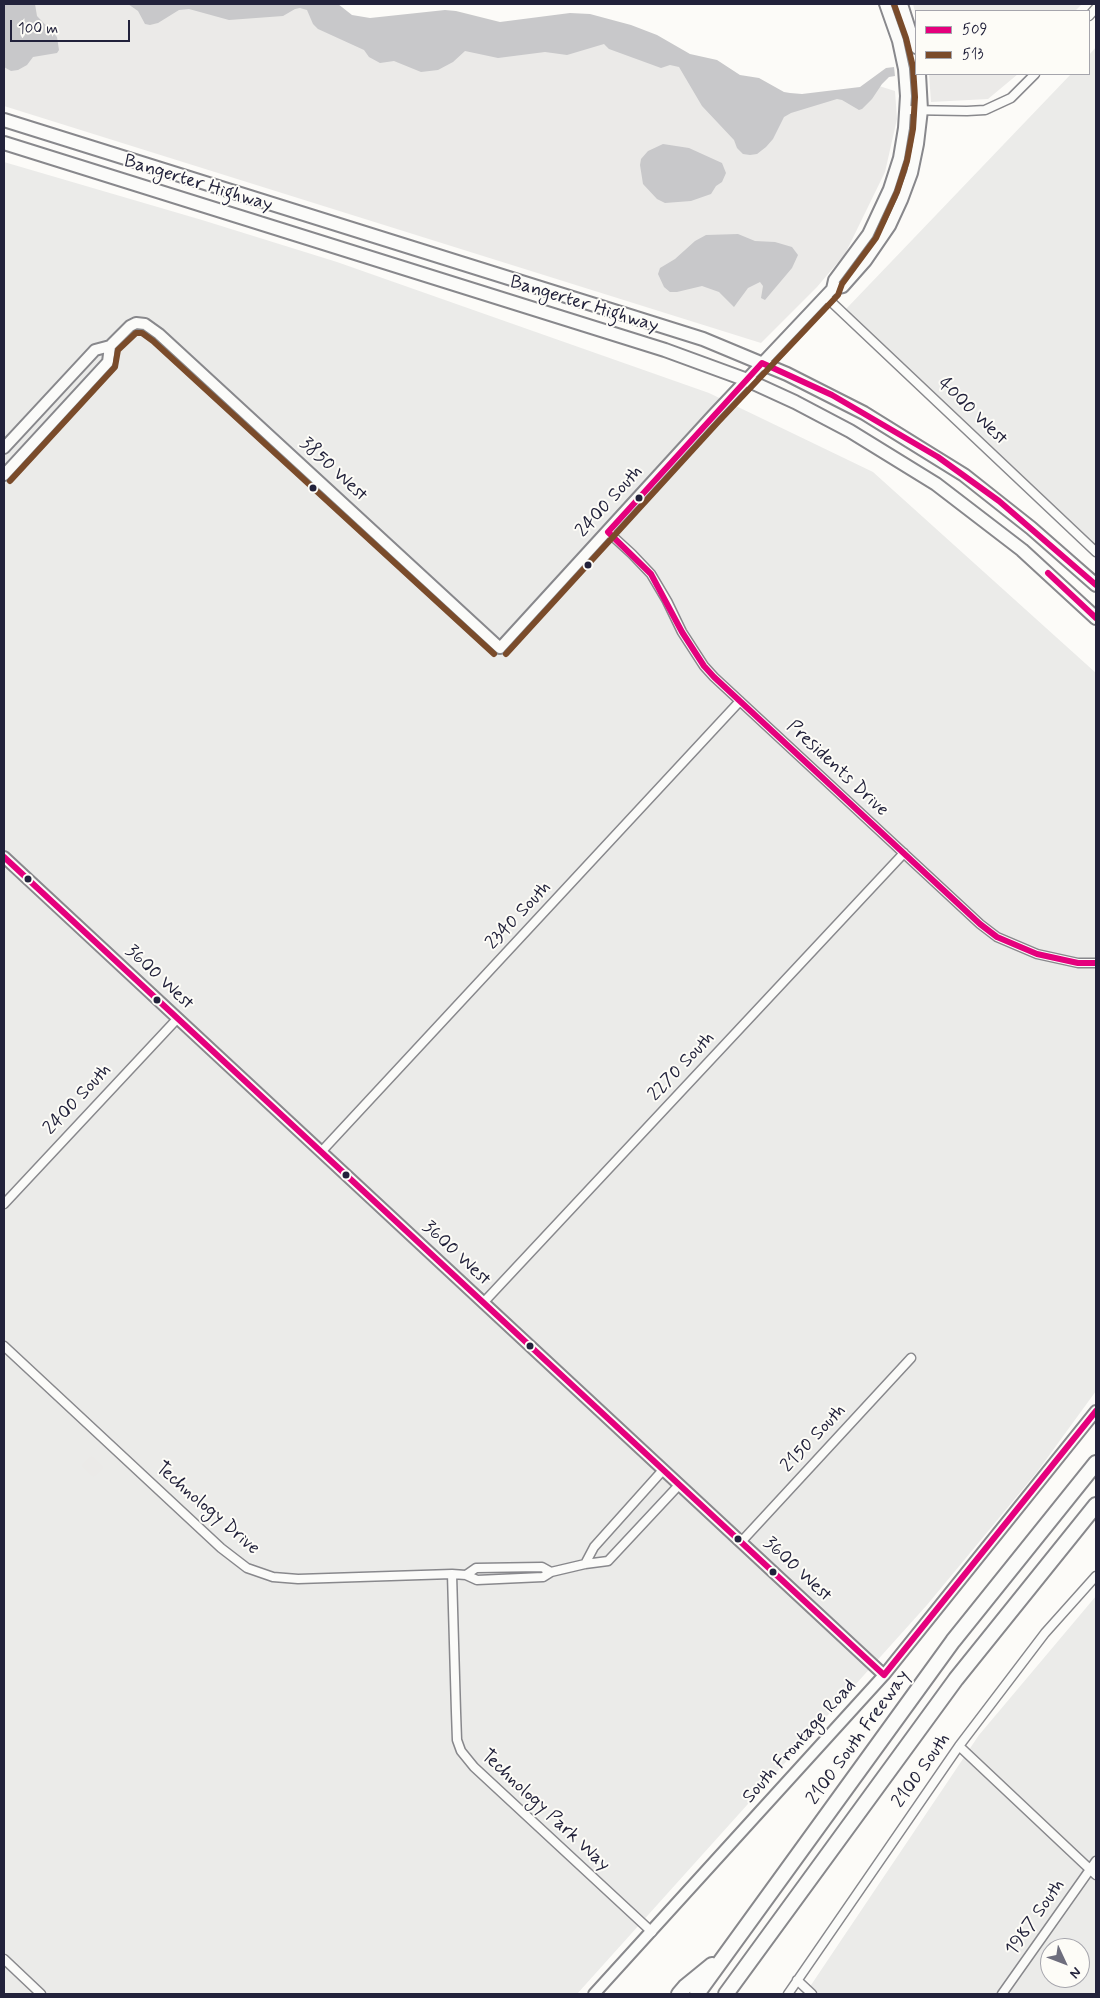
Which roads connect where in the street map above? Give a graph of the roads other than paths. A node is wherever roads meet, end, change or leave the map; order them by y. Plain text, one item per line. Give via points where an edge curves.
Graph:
1 (885, 4) edge
2 (902, 4) edge
3 (915, 45) edge
4 (920, 75) edge
5 (1034, 75) edge
6 (906, 110) junction
7 (922, 110) junction
8 (4, 120) edge
9 (4, 143) edge
10 (829, 292) junction
11 (110, 346) junction
12 (762, 363) junction
13 (747, 380) junction
14 (4, 448) edge
15 (4, 475) edge
16 (608, 532) junction
17 (1096, 552) edge
18 (1096, 585) edge
19 (1096, 618) edge
20 (500, 648) joint
21 (740, 701) junction
22 (904, 853) junction
23 (4, 858) edge
24 (1096, 962) edge
25 (177, 1019) junction
26 (321, 1152) junction
27 (4, 1204) edge
28 (483, 1303) junction
29 (4, 1346) edge
30 (911, 1358) dead end
31 (1096, 1410) edge
32 (1096, 1462) edge
33 (663, 1470) junction
34 (679, 1485) junction
35 (1096, 1505) edge
36 (741, 1542) junction
37 (585, 1564) junction
38 (550, 1572) junction
39 (452, 1574) junction
40 (466, 1575) junction
41 (1096, 1576) edge
42 (884, 1675) junction
43 (959, 1746) junction
44 (826, 1856) junction
45 (1096, 1861) edge
46 (1093, 1872) edge
47 (652, 1932) junction
48 (728, 1951) junction
49 (4, 1959) edge
50 (798, 1980) junction
51 (41, 1994) edge
52 (594, 1994) edge
53 (679, 1994) edge
54 (697, 1994) edge
55 (726, 1994) edge
56 (732, 1994) edge
57 (788, 1994) edge
58 (812, 1994) edge
59 (1002, 1994) edge

1 - 6 street via 901,54
2 - 3 street
4 - 7 street
5 - 7 street via 1011,98 994,107 976,111
6 - 7 street
6 - 10 street via 899,158 889,190 868,234 834,280
7 - 10 street via 914,166 896,213 882,239 858,271 843,287
8 - 12 highway, Bangerter Highway via 633,316
9 - 13 highway, Bangerter Highway via 666,350
10 - 12 street, 2400 South
10 - 17 street, 4000 West
11 - 14 street via 95,350
11 - 15 street via 108,362
11 - 20 street, 3850 West via 130,326 139,323 149,326
12 - 13 street, 2400 South
12 - 18 highway, Bangerter Highway via 844,402 938,457 999,501
13 - 16 street, 2400 South
13 - 19 highway, Bangerter Highway via 850,431 936,484 1022,550
16 - 20 street, 2400 South
16 - 21 street, Presidents Drive via 651,574 704,666
21 - 22 street, Presidents Drive
21 - 26 street, 2340 South
22 - 24 street, Presidents Drive via 997,937 1037,954 1078,963
22 - 28 street, 2270 South
23 - 25 street, 3600 West
25 - 26 street, 3600 West
25 - 27 street, 2400 South
26 - 28 street, 3600 West
28 - 33 street, 3600 West
29 - 39 street, Technology Drive via 221,1548 247,1568 287,1579
30 - 36 street, 2150 South
31 - 42 street, South Frontage Road
32 - 48 highway, 2100 South Freeway via 953,1641
33 - 34 street, 3600 West
33 - 37 street via 594,1547
34 - 36 street, 3600 West
34 - 37 street, Technology Drive via 608,1561
35 - 44 highway via 956,1679
36 - 42 street, 3600 West
37 - 38 street, Technology Drive
38 - 40 street, Technology Drive via 543,1577 477,1580
38 - 40 street, Technology Drive via 542,1567 476,1568
39 - 40 street, Technology Drive
39 - 47 street, Technology Park Way via 457,1740 461,1751 474,1767
41 - 43 street, 2100 South via 1045,1633
42 - 47 street, South Frontage Road
43 - 46 street
43 - 50 street, 2100 South
44 - 55 highway
44 - 56 highway
45 - 46 street, 1987 South
46 - 59 street, 1987 South
47 - 52 street, South Frontage Road
48 - 53 highway
48 - 54 highway, 2100 South Freeway
49 - 51 street
50 - 57 street, 2100 South
50 - 58 street

